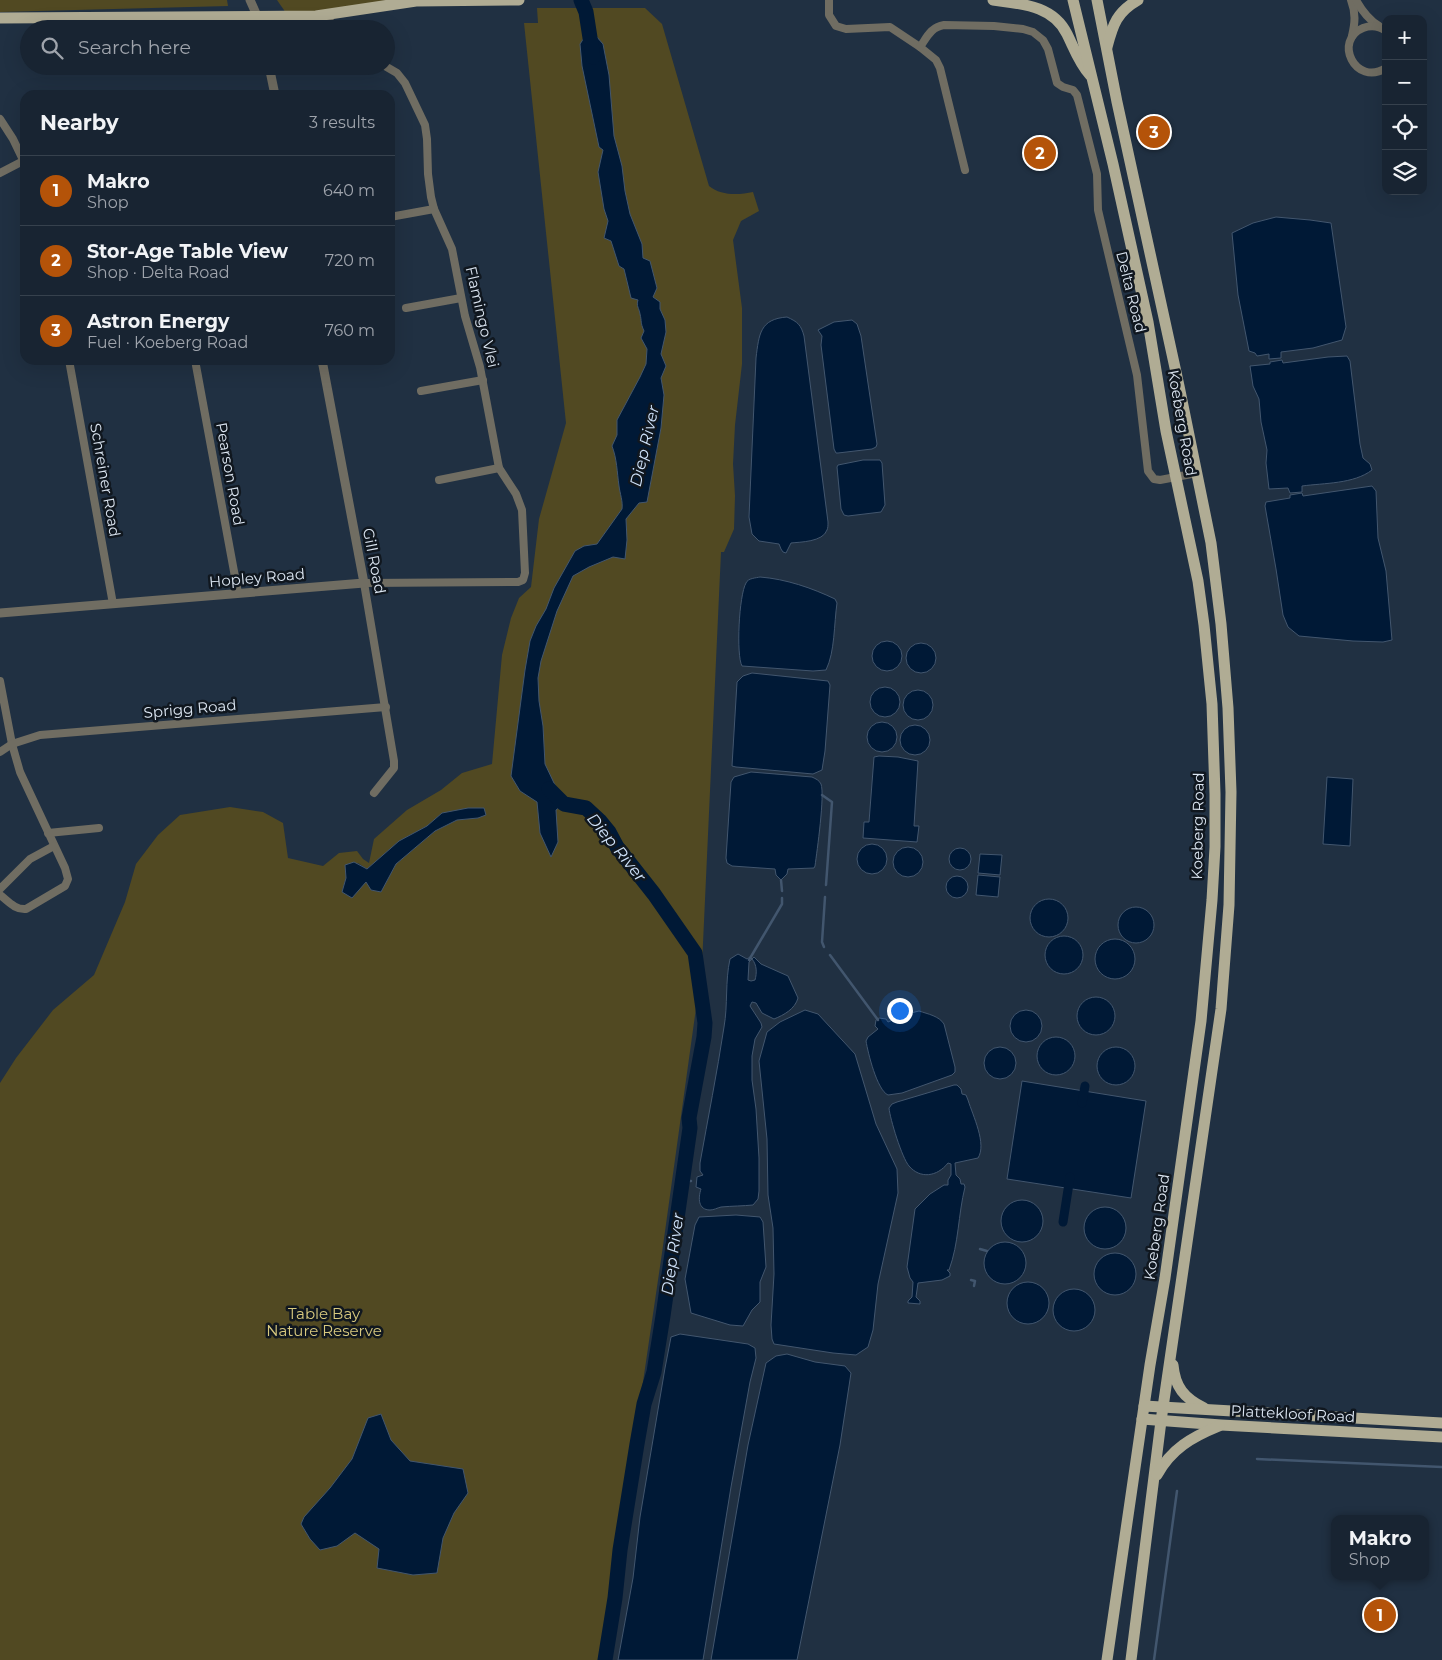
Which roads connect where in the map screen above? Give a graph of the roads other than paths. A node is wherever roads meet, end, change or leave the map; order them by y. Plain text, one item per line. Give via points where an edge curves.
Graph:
1 (250, 0) edge
2 (515, 0) edge
3 (519, 0) edge
4 (829, 0) edge
5 (993, 0) edge
6 (1073, 0) edge
7 (1097, 0) edge
8 (1138, 0) edge
9 (1351, 0) edge
10 (1356, 0) edge
11 (329, 15) junction
12 (0, 18) edge
13 (104, 20) edge
14 (259, 20) edge
15 (286, 20) edge
16 (330, 20) edge
17 (1382, 28) edge
18 (1382, 29) edge
19 (1352, 38) junction
20 (920, 47) junction
21 (1106, 50) junction
22 (1382, 70) edge
23 (395, 72) edge
24 (271, 75) edge
25 (1093, 78) junction
26 (273, 90) edge
27 (0, 119) edge
28 (20, 153) edge
29 (20, 163) edge
30 (965, 170) dead end
31 (0, 173) edge
32 (434, 209) junction
33 (395, 216) edge
34 (461, 298) junction
35 (406, 308) dead end
36 (70, 365) edge
37 (196, 365) edge
38 (323, 365) edge
39 (483, 380) junction
40 (421, 391) dead end
41 (498, 468) junction
42 (1197, 473) junction
43 (1176, 477) junction
44 (440, 480) dead end
45 (518, 582) joint
46 (364, 583) junction
47 (238, 593) junction
48 (113, 604) junction
49 (0, 613) edge
50 (0, 681) edge
51 (386, 707) junction
52 (12, 744) junction
53 (0, 752) edge
54 (374, 793) dead end
55 (99, 828) dead end
56 (48, 833) junction
57 (55, 849) junction
58 (0, 889) edge
59 (0, 895) edge
60 (1172, 1350) junction
61 (1144, 1406) junction
62 (1163, 1408) junction
63 (1210, 1410) junction
64 (1142, 1418) junction
65 (1161, 1420) junction
66 (1442, 1423) edge
67 (1221, 1425) junction
68 (1442, 1437) edge
69 (1154, 1480) junction
70 (1107, 1660) edge
71 (1131, 1660) edge

1 - 14 street
2 - 3 main road
2 - 11 main road via 416,1
4 - 20 street via 829,15 836,26 846,29 890,27
5 - 25 main road via 1035,7 1054,16 1064,28 1081,64
6 - 25 main road, Koeberg Road
7 - 21 main road, Koeberg Road
8 - 21 main road via 1116,19
9 - 19 street via 1355,10
10 - 17 street via 1368,17
11 - 15 main road
11 - 16 street
12 - 13 main road
18 - 19 street via 1365,27
19 - 22 street via 1349,52 1355,66 1368,73
20 - 30 street via 939,65
20 - 43 street, Delta Road via 937,26 994,26 1028,30 1046,45 1055,80 1077,96 1095,165 1098,210 1137,375 1148,471 1157,480
21 - 42 main road, Koeberg Road
23 - 32 street, Flamingo Vlei via 405,83 425,125
24 - 26 street
25 - 43 main road, Koeberg Road via 1148,322
27 - 28 street
29 - 31 street
32 - 33 street
32 - 34 street, Flamingo Vlei via 452,249
34 - 35 street
34 - 39 street, Flamingo Vlei
36 - 48 street, Schreiner Road
37 - 47 street, Pearson Road
38 - 46 street, Gill Road
39 - 40 street
39 - 41 street, Flamingo Vlei
41 - 44 street
41 - 45 street, Flamingo Vlei via 516,494 522,510 526,573
42 - 43 street, Delta Road
42 - 60 main road, Koeberg Road via 1211,543 1228,708 1232,792 1229,906 1221,1009
43 - 61 main road, Koeberg Road via 1204,625 1212,704 1215,847 1201,1021
45 - 46 street, Hopley Road
46 - 47 street, Hopley Road
46 - 51 street, Gill Road
47 - 48 street, Hopley Road
48 - 49 street, Hopley Road
50 - 52 street
51 - 52 street, Sprigg Road via 40,735
51 - 54 street, Gill Road via 394,768
52 - 53 street, Sprigg Road
52 - 56 street via 24,784
55 - 56 street
56 - 57 street
57 - 58 street via 30,859
57 - 59 street via 67,874 65,886 21,910
60 - 62 main road, Koeberg Road
60 - 63 main road via 1174,1375 1181,1391 1189,1400
61 - 62 main road, Plattekloof Road
61 - 64 main road, Koeberg Road
62 - 63 main road, Plattekloof Road
62 - 65 main road, Koeberg Road
63 - 66 main road, Plattekloof Road
64 - 65 main road, Plattekloof Road
64 - 70 main road, Koeberg Road
65 - 67 main road, Plattekloof Road
65 - 69 main road, Koeberg Road
67 - 68 main road, Plattekloof Road
67 - 69 main road via 1182,1444
69 - 71 main road, Koeberg Road

